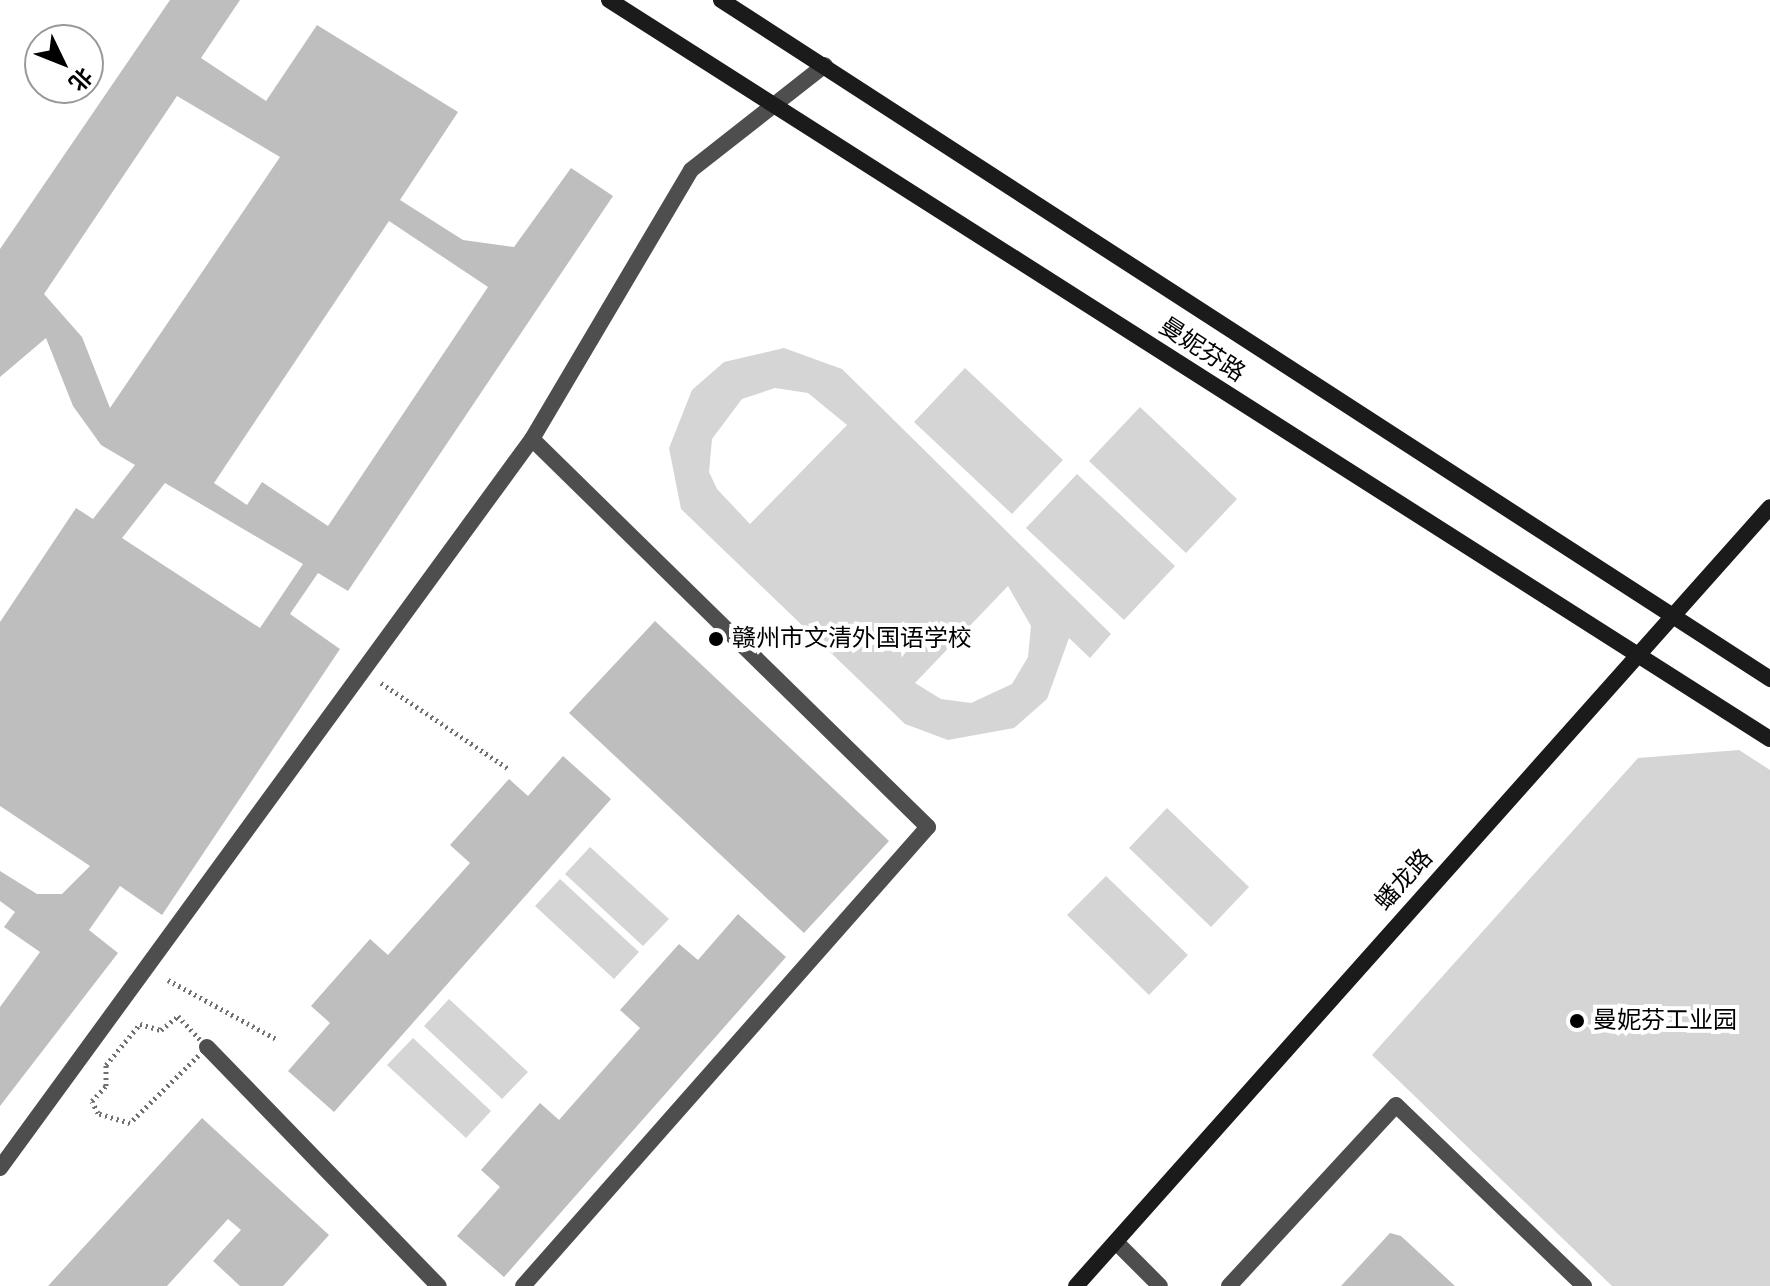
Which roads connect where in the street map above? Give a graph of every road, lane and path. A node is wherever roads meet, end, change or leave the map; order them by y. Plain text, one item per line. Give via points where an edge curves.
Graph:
1 (609, 0) edge
2 (723, 0) edge
3 (825, 65) junction
4 (773, 105) junction
5 (532, 439) junction
6 (1770, 507) edge
7 (1671, 615) junction
8 (1636, 655) junction
9 (364, 672) junction
10 (1770, 679) edge
11 (1770, 739) edge
12 (509, 769) dead end
13 (149, 970) junction
14 (276, 1039) dead end
15 (207, 1047) junction
16 (0, 1168) edge
17 (1116, 1242) junction
18 (439, 1286) edge
19 (523, 1286) edge
20 (1076, 1286) edge
21 (1160, 1286) edge
22 (1229, 1286) edge
23 (1584, 1286) edge

1 - 4 main road, 曼妮芬路
2 - 3 main road, 曼妮芬路
3 - 4 street
3 - 7 main road, 曼妮芬路
4 - 5 street via 691,170
4 - 8 main road, 曼妮芬路
5 - 9 street
5 - 19 street via 928,827
6 - 7 main road, 蟠龙路
7 - 8 main road, 蟠龙路
7 - 10 main road, 曼妮芬路
8 - 11 main road, 曼妮芬路
8 - 17 main road, 蟠龙路
9 - 12 path
9 - 13 street
13 - 14 path
13 - 16 street
15 - 15 path via 130,1123 98,1113 92,1101 106,1086 106,1065 140,1024 161,1030 178,1016
15 - 18 street
17 - 20 main road, 蟠龙路
17 - 21 street
22 - 23 street via 1396,1105

